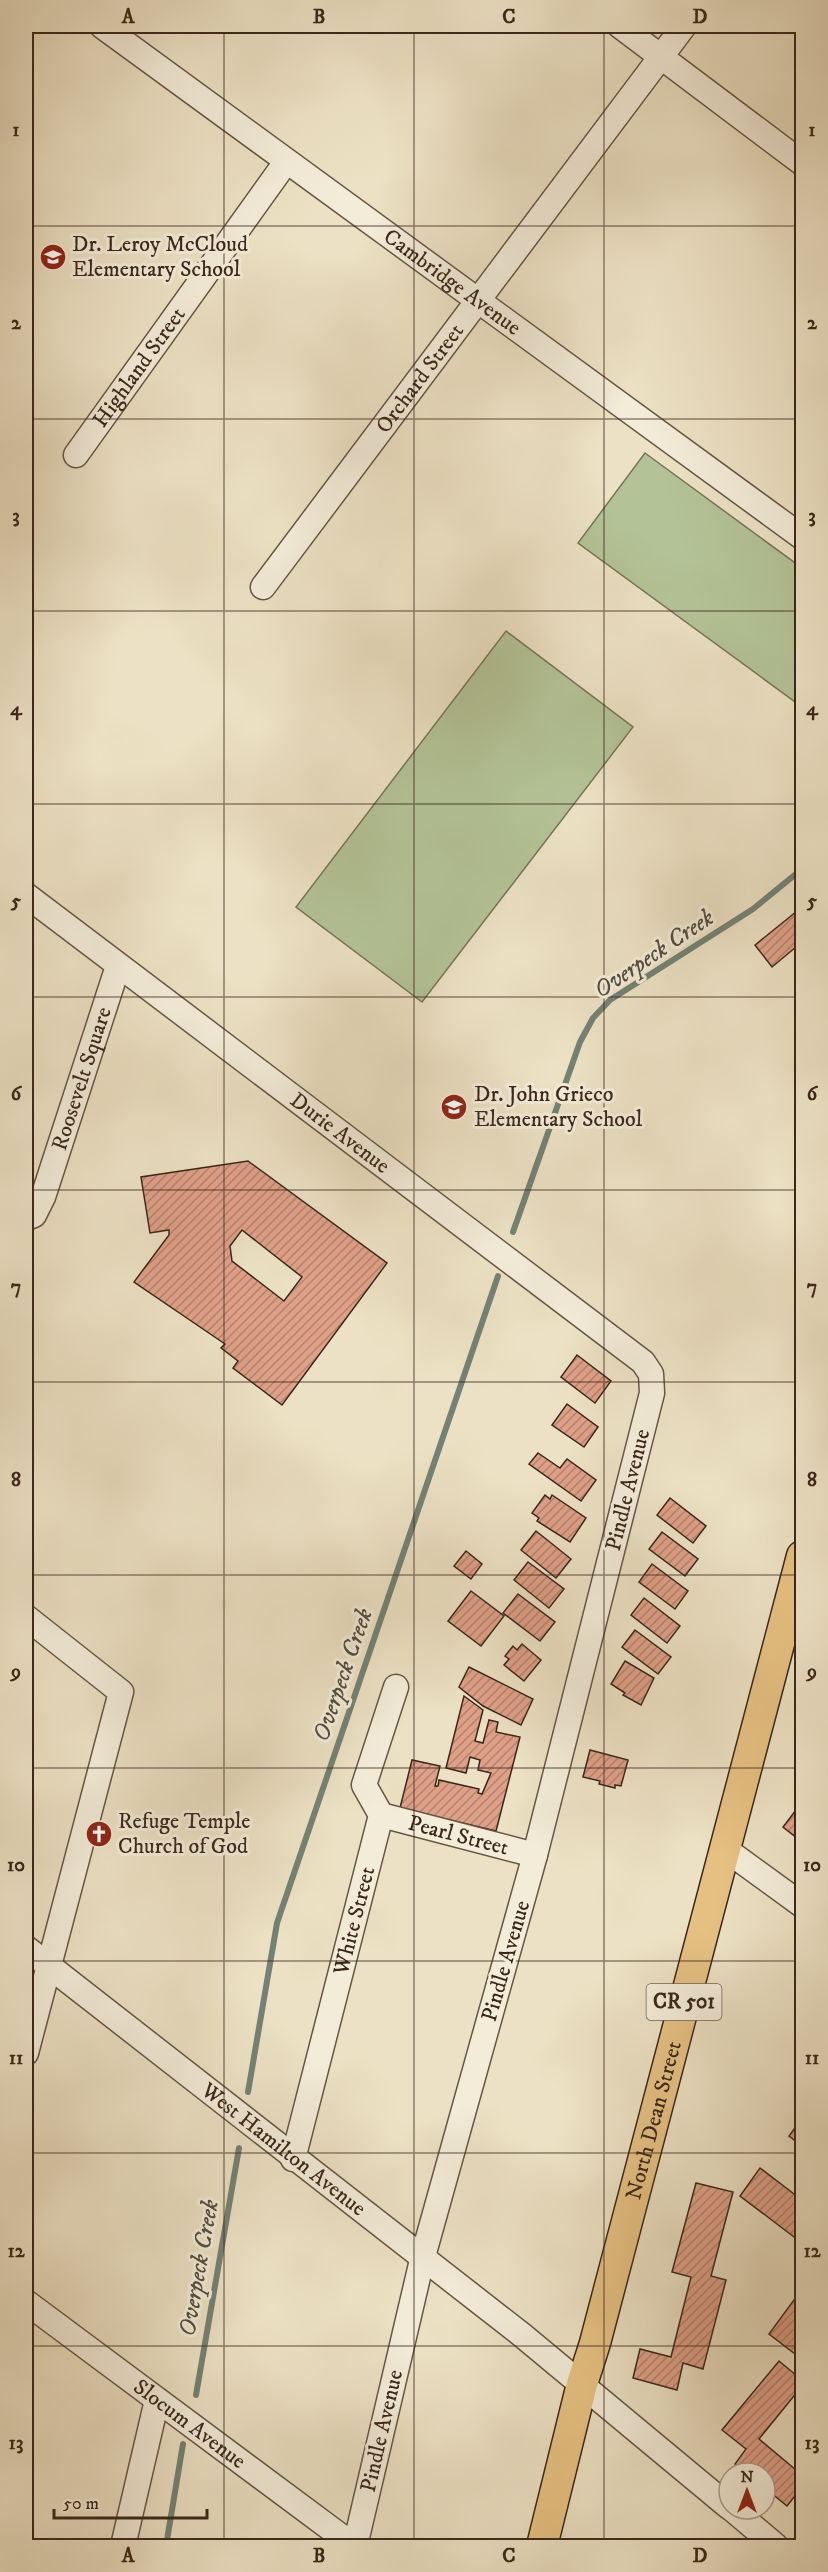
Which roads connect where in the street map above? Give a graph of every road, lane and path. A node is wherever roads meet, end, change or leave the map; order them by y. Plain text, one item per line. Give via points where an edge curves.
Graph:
1 (102, 26) edge
2 (620, 26) edge
3 (684, 26) edge
4 (661, 56) junction
5 (286, 162) junction
6 (802, 163) edge
7 (477, 300) junction
8 (76, 455) dead end
9 (802, 537) edge
10 (263, 587) dead end
11 (26, 895) edge
12 (118, 966) junction
13 (26, 1218) edge
14 (651, 1374) joint
15 (802, 1556) edge
16 (26, 1617) edge
17 (396, 1687) dead end
18 (381, 1815) junction
19 (725, 1849) junction
20 (535, 1855) junction
21 (802, 1905) edge
22 (26, 1948) edge
23 (49, 1966) junction
24 (26, 2053) edge
25 (294, 2159) junction
26 (422, 2260) junction
27 (26, 2302) edge
28 (582, 2384) junction
29 (157, 2400) junction
30 (717, 2497) edge
31 (746, 2521) edge
32 (123, 2547) edge
33 (354, 2547) edge
34 (542, 2547) edge
35 (777, 2547) edge

1 - 5 street, Cambridge Avenue
2 - 4 street
3 - 4 street, Orchard Street
4 - 6 street
4 - 7 street, Orchard Street
5 - 7 street, Cambridge Avenue
5 - 8 street, Highland Street
7 - 9 street, Cambridge Avenue
7 - 10 street, Orchard Street
11 - 12 street, Durie Avenue
12 - 13 street, Roosevelt Square via 43,1197 34,1215
12 - 14 street, Durie Avenue via 643,1362
14 - 20 street, Pindle Avenue via 652,1393
15 - 19 main road, North Dean Street / CR 501
16 - 23 street via 121,1692
17 - 18 street via 364,1785
18 - 20 street, Pearl Street
18 - 25 street, White Street
19 - 21 street
19 - 28 main road, North Dean Street / CR 501
20 - 26 street, Pindle Avenue
22 - 23 street, West Hamilton Avenue
23 - 24 street
23 - 25 street, West Hamilton Avenue
25 - 26 street, West Hamilton Avenue
26 - 28 street, West Hamilton Avenue
26 - 33 street, Pindle Avenue
27 - 29 street, Slocum Avenue
28 - 30 street, West Hamilton Avenue
28 - 34 main road, North Dean Street / CR 501
29 - 32 street
29 - 33 street, Slocum Avenue
31 - 35 street, West Hamilton Avenue

